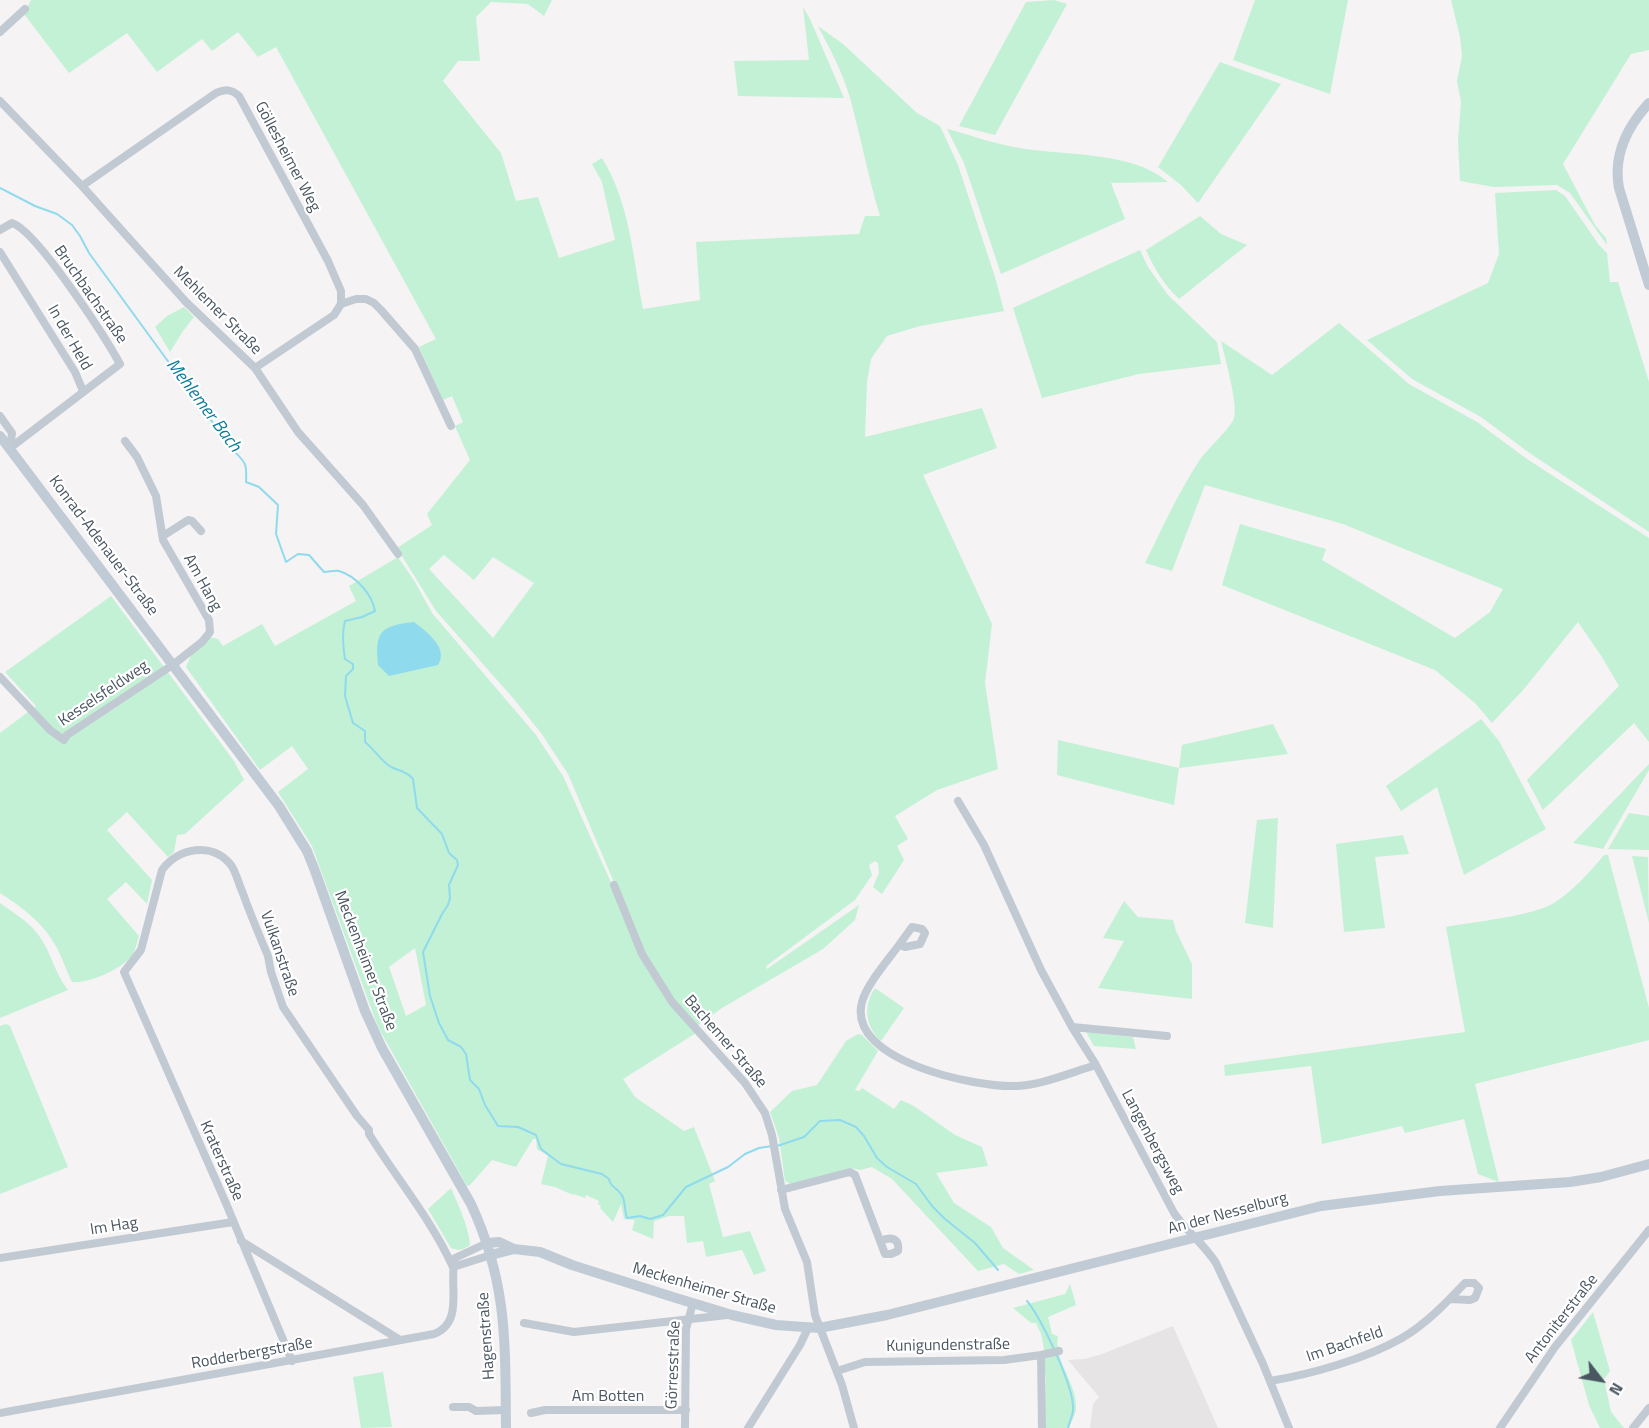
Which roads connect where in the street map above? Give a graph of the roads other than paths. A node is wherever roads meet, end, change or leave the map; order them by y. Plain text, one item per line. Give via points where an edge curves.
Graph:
1 (24, 9) dead end
2 (2, 27) edge
3 (0, 101) edge
4 (1649, 103) edge
5 (82, 186) junction
6 (0, 230) edge
7 (0, 252) edge
8 (1649, 284) edge
9 (341, 304) junction
10 (255, 368) junction
11 (83, 391) junction
12 (0, 416) edge
13 (451, 426) dead end
14 (0, 436) edge
15 (125, 441) dead end
16 (10, 448) junction
17 (201, 531) dead end
18 (163, 536) junction
19 (398, 554) dead end
20 (174, 664) junction
21 (182, 675) joint
22 (0, 677) edge
23 (958, 801) dead end
24 (614, 885) dead end
25 (899, 945) dead end
26 (124, 972) joint
27 (1072, 1027) junction
28 (1167, 1036) dead end
29 (1096, 1065) junction
30 (1649, 1164) edge
31 (781, 1190) junction
32 (233, 1222) junction
33 (1649, 1230) edge
34 (1196, 1239) junction
35 (241, 1240) junction
36 (881, 1240) dead end
37 (487, 1244) junction
38 (514, 1249) junction
39 (491, 1255) junction
40 (0, 1258) edge
41 (453, 1267) junction
42 (496, 1273) junction
43 (1450, 1299) dead end
44 (693, 1303) junction
45 (732, 1315) junction
46 (687, 1318) junction
47 (524, 1323) dead end
48 (808, 1328) junction
49 (819, 1328) junction
50 (400, 1340) junction
51 (1059, 1351) dead end
52 (1045, 1354) junction
53 (292, 1361) junction
54 (837, 1371) junction
55 (1270, 1381) junction
56 (453, 1407) dead end
57 (1649, 1408) edge
58 (505, 1410) junction
59 (686, 1410) junction
60 (0, 1413) edge
61 (531, 1413) dead end
62 (755, 1416) junction
63 (506, 1428) edge
64 (686, 1428) edge
65 (748, 1428) edge
66 (756, 1428) edge
67 (854, 1428) edge
68 (1042, 1428) edge
69 (1289, 1428) edge
70 (1500, 1428) edge
71 (1633, 1428) edge

1 - 2 street
3 - 5 street, Mehlemer Straße
4 - 8 street via 1625,140 1616,175
5 - 9 street, Göllesheimer Weg via 216,93 232,90 239,96 328,261 341,291
5 - 10 street, Mehlemer Straße via 186,302
6 - 11 street, Bruchbachstraße via 12,223 40,246 120,364
7 - 11 street, In der Held
9 - 10 street via 334,315
9 - 13 street via 366,299 381,310 415,349
10 - 19 street, Mehlemer Straße via 298,432 363,505
11 - 16 street, In der Held
12 - 16 street via 12,433
14 - 16 street, Konrad-Adenauer-Straße
15 - 18 street, Am Hang via 137,456 156,496
16 - 20 street, Konrad-Adenauer-Straße
17 - 18 street, Am Hang via 188,520
18 - 20 street, Am Hang via 209,620 210,632
20 - 21 street, Konrad-Adenauer-Straße
20 - 22 street, Kesselsfeldweg via 64,740
21 - 37 street, Meckenheimer Straße via 279,806 307,851 365,1011 471,1204
23 - 27 street, Langenbergsweg via 984,845 1041,970
24 - 31 street, Bachemer Straße via 642,954 672,1002 755,1096 765,1113
25 - 29 street via 862,1002 864,1029 883,1050 928,1070 997,1086 1025,1085
26 - 32 street, Kraterstraße
26 - 41 street, Vulkanstraße via 141,950 159,878 168,862 181,852 201,849 230,864 268,956 283,1007 369,1130 431,1225
27 - 28 street
27 - 29 street, Langenbergsweg
29 - 34 street, Langenbergsweg via 1174,1213
30 - 34 street, An der Nesselburg via 1570,1182 1343,1202
31 - 36 street via 850,1172 855,1175
31 - 49 street, Bachemer Straße via 807,1262
32 - 35 street, Kraterstraße
32 - 40 street, Im Hag
33 - 70 street, Antoniterstraße via 1555,1347
34 - 49 street, An der Nesselburg via 887,1316
34 - 55 street, Langenbergsweg via 1216,1263
35 - 50 street
35 - 53 street, Kraterstraße
37 - 38 street, Meckenheimer Straße via 499,1242
37 - 39 street, Hagenstraße
37 - 41 street via 455,1258
38 - 39 street, Meckenheimer Straße
38 - 42 street
38 - 44 street, Meckenheimer Straße via 540,1252
39 - 41 street
39 - 42 street, Hagenstraße
41 - 50 street, Rodderbergstraße via 453,1314 446,1328
42 - 58 street, Hagenstraße via 504,1326
43 - 55 street, Im Bachfeld via 1418,1327 1384,1347 1341,1363
44 - 45 street, Meckenheimer Straße
44 - 46 street, Görresstraße
45 - 46 street
45 - 48 street, Meckenheimer Straße
46 - 47 street via 574,1332
46 - 59 street, Görresstraße
48 - 49 street, Meckenheimer Straße
48 - 62 street
49 - 54 street
50 - 53 street, Rodderbergstraße
51 - 52 street, Kunigundenstraße
52 - 54 street, Kunigundenstraße via 988,1360 865,1362
52 - 68 street
53 - 60 street, Rodderbergstraße
54 - 67 street
55 - 69 street, Langenbergsweg
56 - 58 street
57 - 71 street
58 - 63 street, Hagenstraße
59 - 61 street, Am Botten
59 - 64 street, Görresstraße
62 - 65 street
62 - 66 street

